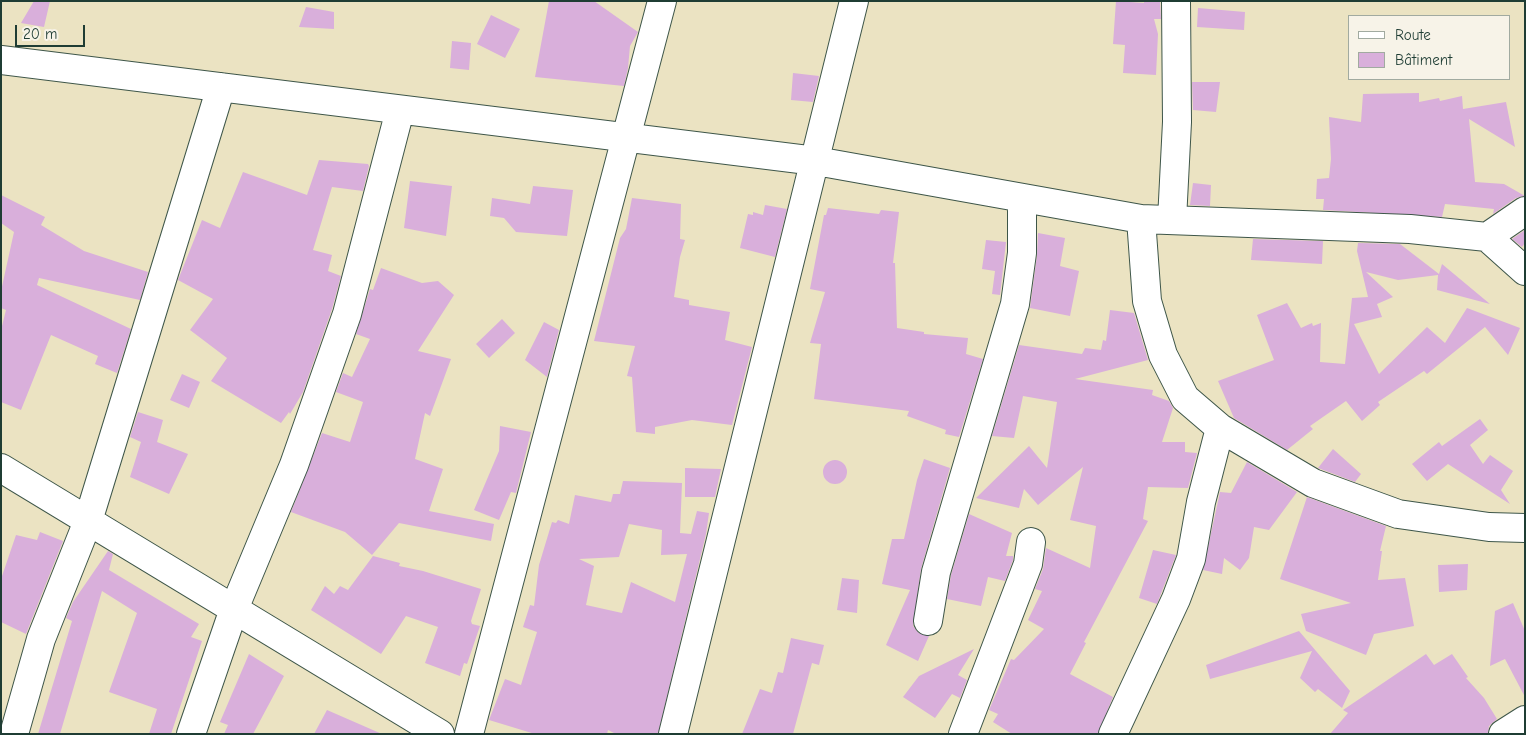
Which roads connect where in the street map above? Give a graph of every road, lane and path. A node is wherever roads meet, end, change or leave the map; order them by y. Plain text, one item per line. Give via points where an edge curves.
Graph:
1 (662, 1) edge
2 (854, 1) edge
3 (1176, 1) edge
4 (1, 60) edge
5 (221, 87) junction
6 (400, 110) junction
7 (628, 138) junction
8 (816, 162) junction
9 (1022, 198) junction
10 (1525, 211) edge
11 (1141, 219) junction
12 (1172, 220) junction
13 (1487, 237) junction
14 (1525, 271) edge
15 (1220, 428) junction
16 (1, 468) edge
17 (1, 490) edge
18 (46, 495) junction
19 (88, 521) junction
20 (1525, 528) edge
21 (1031, 542) dead end
22 (234, 609) junction
23 (928, 622) dead end
24 (1525, 720) edge
25 (14, 734) edge
26 (191, 734) edge
27 (440, 734) edge
28 (469, 734) edge
29 (673, 734) edge
30 (963, 734) edge
31 (1113, 734) edge
32 (1503, 734) edge

1 - 7 street
2 - 8 street
3 - 12 street via 1177,122
4 - 5 street
5 - 6 street
5 - 19 street
6 - 7 street
6 - 22 street via 347,314 294,465
7 - 8 street
7 - 28 street
8 - 9 street
8 - 29 street
9 - 11 street
9 - 23 street via 1022,253 1015,304 936,572
10 - 13 street
11 - 12 street
11 - 15 street via 1147,300 1164,355 1185,398
12 - 13 street via 1410,229
13 - 14 street
15 - 20 street via 1313,483 1398,514 1489,527
15 - 31 street via 1201,502 1191,559 1176,599
16 - 18 street
17 - 18 street
18 - 19 street
19 - 22 street
19 - 25 street via 41,639
21 - 30 street via 1028,564
22 - 26 street
22 - 27 street
24 - 32 street

